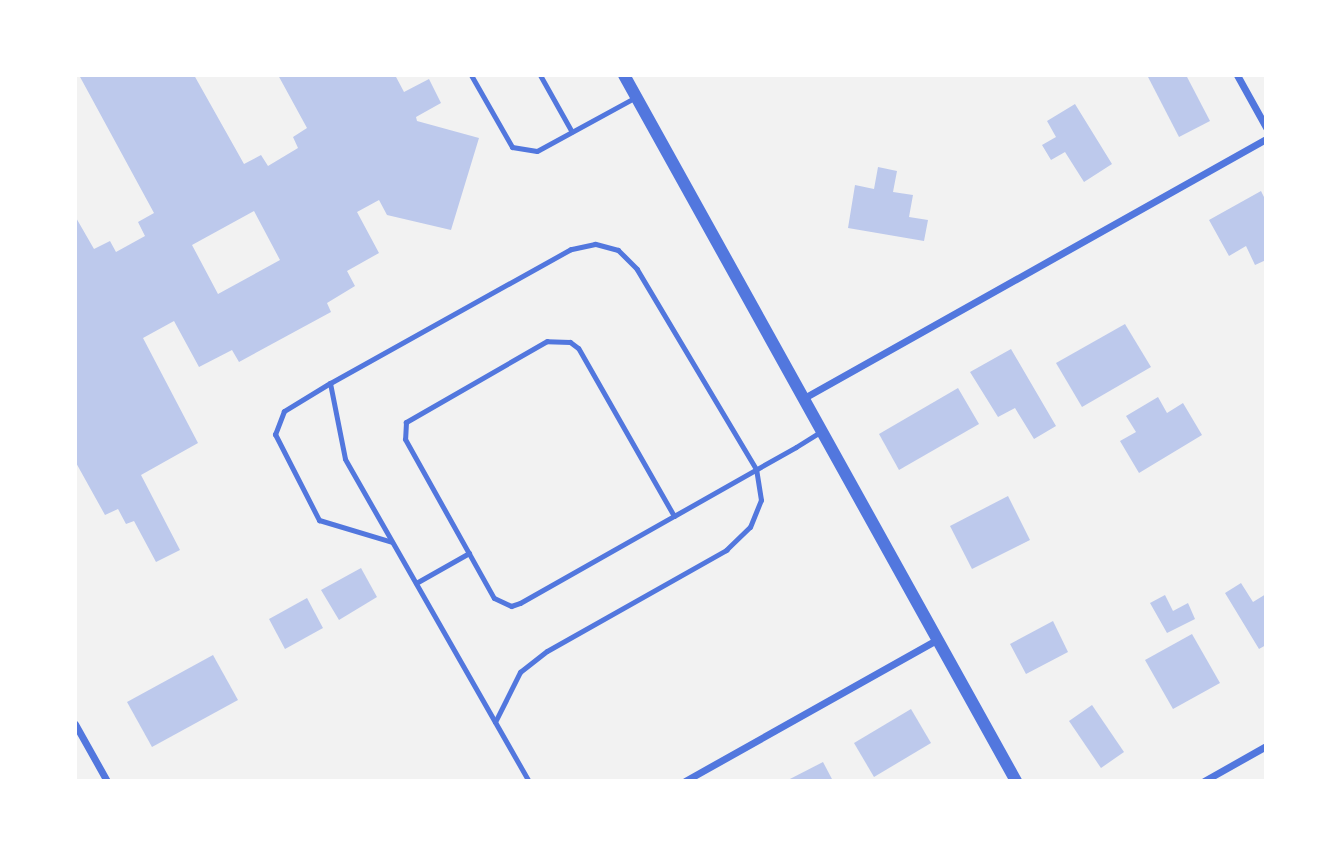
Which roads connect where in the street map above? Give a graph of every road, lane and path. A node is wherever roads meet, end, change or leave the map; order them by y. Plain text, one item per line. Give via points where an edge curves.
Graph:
1 (471, 75) edge
2 (540, 75) edge
3 (624, 75) edge
4 (1237, 75) edge
5 (636, 97) junction
6 (1266, 127) edge
7 (572, 132) junction
8 (1266, 139) edge
9 (330, 383) junction
10 (804, 398) junction
11 (822, 431) junction
12 (756, 469) junction
13 (674, 516) junction
14 (392, 542) junction
15 (469, 553) junction
16 (416, 583) junction
17 (938, 639) junction
18 (495, 722) junction
19 (75, 724) edge
20 (1266, 746) edge
21 (107, 781) edge
22 (529, 781) edge
23 (685, 781) edge
24 (1016, 781) edge
25 (1204, 781) edge

1 - 7 lane via 512,147 537,151
2 - 7 lane
3 - 5 street
4 - 6 street
5 - 7 lane
5 - 10 street
8 - 10 street
9 - 12 lane via 571,249 595,244 618,250 637,269
9 - 14 lane via 345,459
9 - 14 lane via 284,411 275,434 319,520
10 - 11 street
11 - 12 lane
11 - 17 street
12 - 13 lane
12 - 18 lane via 761,500 750,527 726,550 547,651 520,672
13 - 15 lane via 511,606 494,598
13 - 15 lane via 578,348 570,342 547,341 405,422 405,439
14 - 16 lane
15 - 16 lane
16 - 18 lane
17 - 23 street
17 - 24 street
18 - 22 lane
19 - 21 street
20 - 25 street

